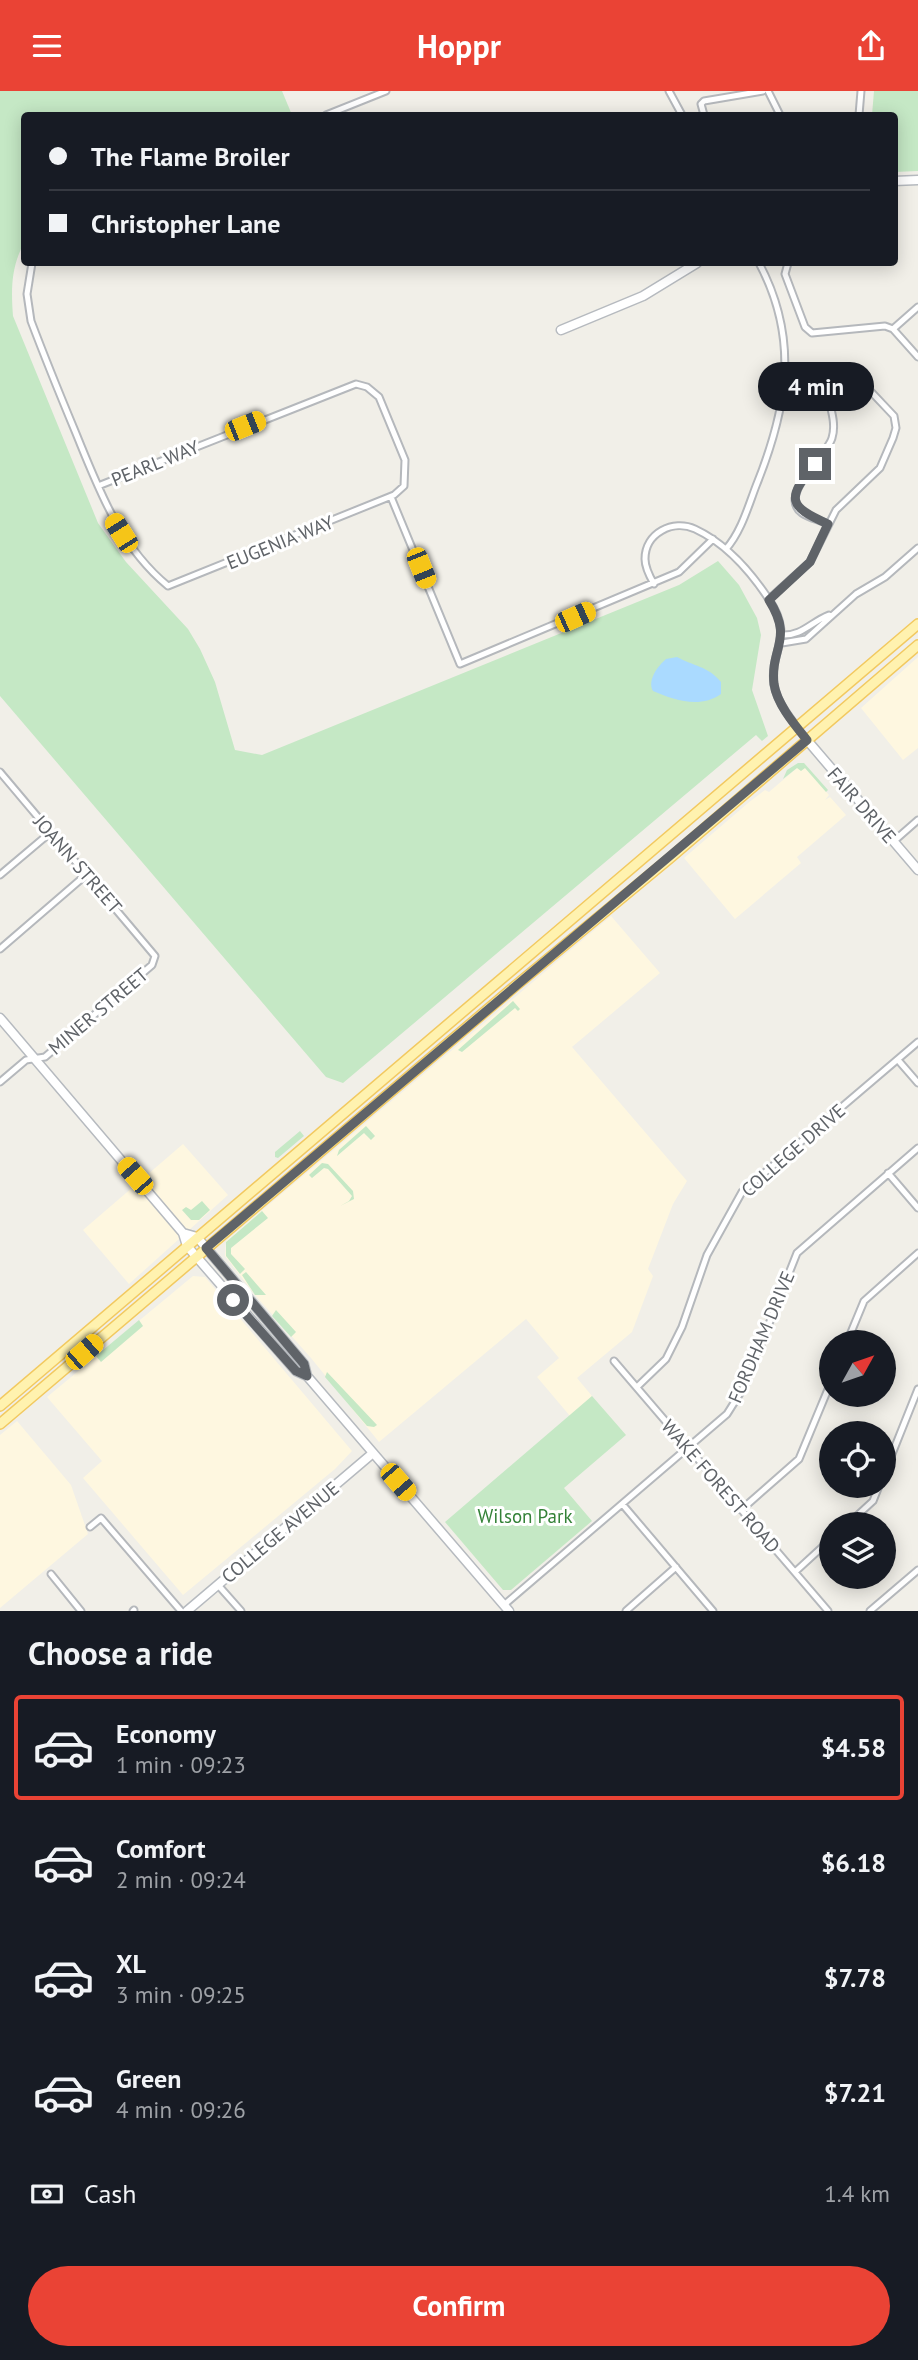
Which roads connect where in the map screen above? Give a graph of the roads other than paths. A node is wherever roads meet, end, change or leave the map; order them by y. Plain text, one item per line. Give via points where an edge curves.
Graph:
1 (386, 91) edge
2 (669, 91) edge
3 (766, 91) edge
4 (861, 91) edge
5 (334, 112) edge
6 (680, 112) edge
7 (703, 112) edge
8 (778, 112) edge
9 (859, 112) edge
10 (918, 180) edge
11 (898, 181) edge
12 (32, 266) edge
13 (692, 266) edge
14 (760, 266) edge
15 (787, 266) edge
16 (918, 307) edge
17 (893, 328) junction
18 (561, 330) dead end
19 (918, 357) edge
20 (785, 388) junction
21 (826, 389) junction
22 (97, 486) junction
23 (391, 496) junction
24 (828, 524) junction
25 (713, 539) junction
26 (918, 548) edge
27 (726, 549) junction
28 (654, 584) junction
29 (769, 600) junction
30 (830, 615) junction
31 (918, 624) edge
32 (810, 626) junction
33 (815, 632) junction
34 (782, 635) junction
35 (782, 643) junction
36 (918, 645) edge
37 (797, 727) junction
38 (807, 740) junction
39 (0, 772) edge
40 (918, 820) edge
41 (51, 832) junction
42 (894, 841) junction
43 (918, 870) edge
44 (87, 874) junction
45 (0, 875) edge
46 (0, 949) edge
47 (155, 956) joint
48 (0, 1018) edge
49 (918, 1042) edge
50 (35, 1059) junction
51 (898, 1060) junction
52 (0, 1082) edge
53 (918, 1083) edge
54 (918, 1148) edge
55 (888, 1173) junction
56 (918, 1208) edge
57 (183, 1233) junction
58 (197, 1237) junction
59 (187, 1246) junction
60 (206, 1248) junction
61 (918, 1253) edge
62 (196, 1256) junction
63 (853, 1330) edge
64 (614, 1361) dead end
65 (307, 1376) junction
66 (637, 1387) junction
67 (918, 1389) edge
68 (0, 1406) edge
69 (821, 1407) edge
70 (0, 1424) edge
71 (896, 1444) edge
72 (688, 1448) junction
73 (373, 1453) junction
74 (874, 1498) edge
75 (623, 1505) junction
76 (741, 1510) junction
77 (861, 1512) edge
78 (90, 1527) dead end
79 (819, 1550) edge
80 (676, 1567) junction
81 (918, 1570) edge
82 (795, 1572) junction
83 (51, 1574) dead end
84 (218, 1585) junction
85 (506, 1608) edge
86 (82, 1611) edge
87 (181, 1611) edge
88 (187, 1611) edge
89 (241, 1611) edge
90 (626, 1611) edge
91 (713, 1611) edge
92 (828, 1611) edge
93 (870, 1611) edge

1 - 5 street
2 - 6 street
3 - 7 street via 704,101
3 - 8 street
4 - 9 street
10 - 11 street
12 - 22 street via 27,294 37,337
13 - 18 street via 643,296
14 - 20 street via 780,318
15 - 17 street via 785,274 808,331
16 - 17 street
17 - 19 street
20 - 21 street
20 - 27 street via 775,435 742,522
21 - 24 street via 833,436 795,497 802,512
21 - 24 street via 860,380 894,416 896,428 880,468
22 - 23 street, EUGENIA WAY via 132,548 168,586
22 - 23 street, PEARL WAY via 356,384 379,397 405,460 404,485
23 - 28 street via 460,664
24 - 29 street via 810,562
25 - 27 street
25 - 28 street via 688,565
25 - 28 street via 675,525 654,536 645,563
26 - 30 street
27 - 29 street
29 - 34 street
30 - 32 street
30 - 33 street
31 - 37 main road
32 - 33 street
32 - 34 street via 800,633
33 - 35 street via 802,641
34 - 35 street
35 - 37 street via 775,687
36 - 38 main road
37 - 38 main road
37 - 58 main road
38 - 42 street, FAIR DRIVE
38 - 60 main road
39 - 41 street, JOANN STREET
40 - 42 street
41 - 44 street, JOANN STREET
41 - 45 street
42 - 43 street, FAIR DRIVE
44 - 46 street
44 - 47 street, JOANN STREET
47 - 50 street, MINER STREET via 152,965 45,1057
48 - 50 street
49 - 51 street, COLLEGE DRIVE
50 - 52 street, MINER STREET via 26,1060
50 - 57 street
51 - 53 street
51 - 66 street, COLLEGE DRIVE via 742,1192 708,1255 666,1359
54 - 55 street, FORDHAM DRIVE
55 - 56 street
55 - 72 street, FORDHAM DRIVE via 797,1253 738,1399
57 - 58 street
57 - 59 street
58 - 59 main road
58 - 60 street
59 - 62 street
59 - 68 main road
60 - 62 main road
60 - 65 street via 304,1364
61 - 63 street via 864,1301
62 - 65 street via 296,1371
62 - 70 main road
64 - 66 street, WAKE FOREST ROAD
65 - 73 street
66 - 72 street, WAKE FOREST ROAD
67 - 71 street
69 - 76 street via 799,1459
72 - 75 street, FORDHAM DRIVE
72 - 76 street, WAKE FOREST ROAD
73 - 84 street, COLLEGE AVENUE
73 - 85 street
74 - 77 street
75 - 80 street
75 - 85 street, FORDHAM DRIVE
76 - 82 street, WAKE FOREST ROAD
78 - 87 street via 101,1518
79 - 82 street
80 - 90 street
80 - 91 street
81 - 93 street
82 - 92 street, WAKE FOREST ROAD
83 - 86 street
84 - 88 street, COLLEGE AVENUE
84 - 89 street

